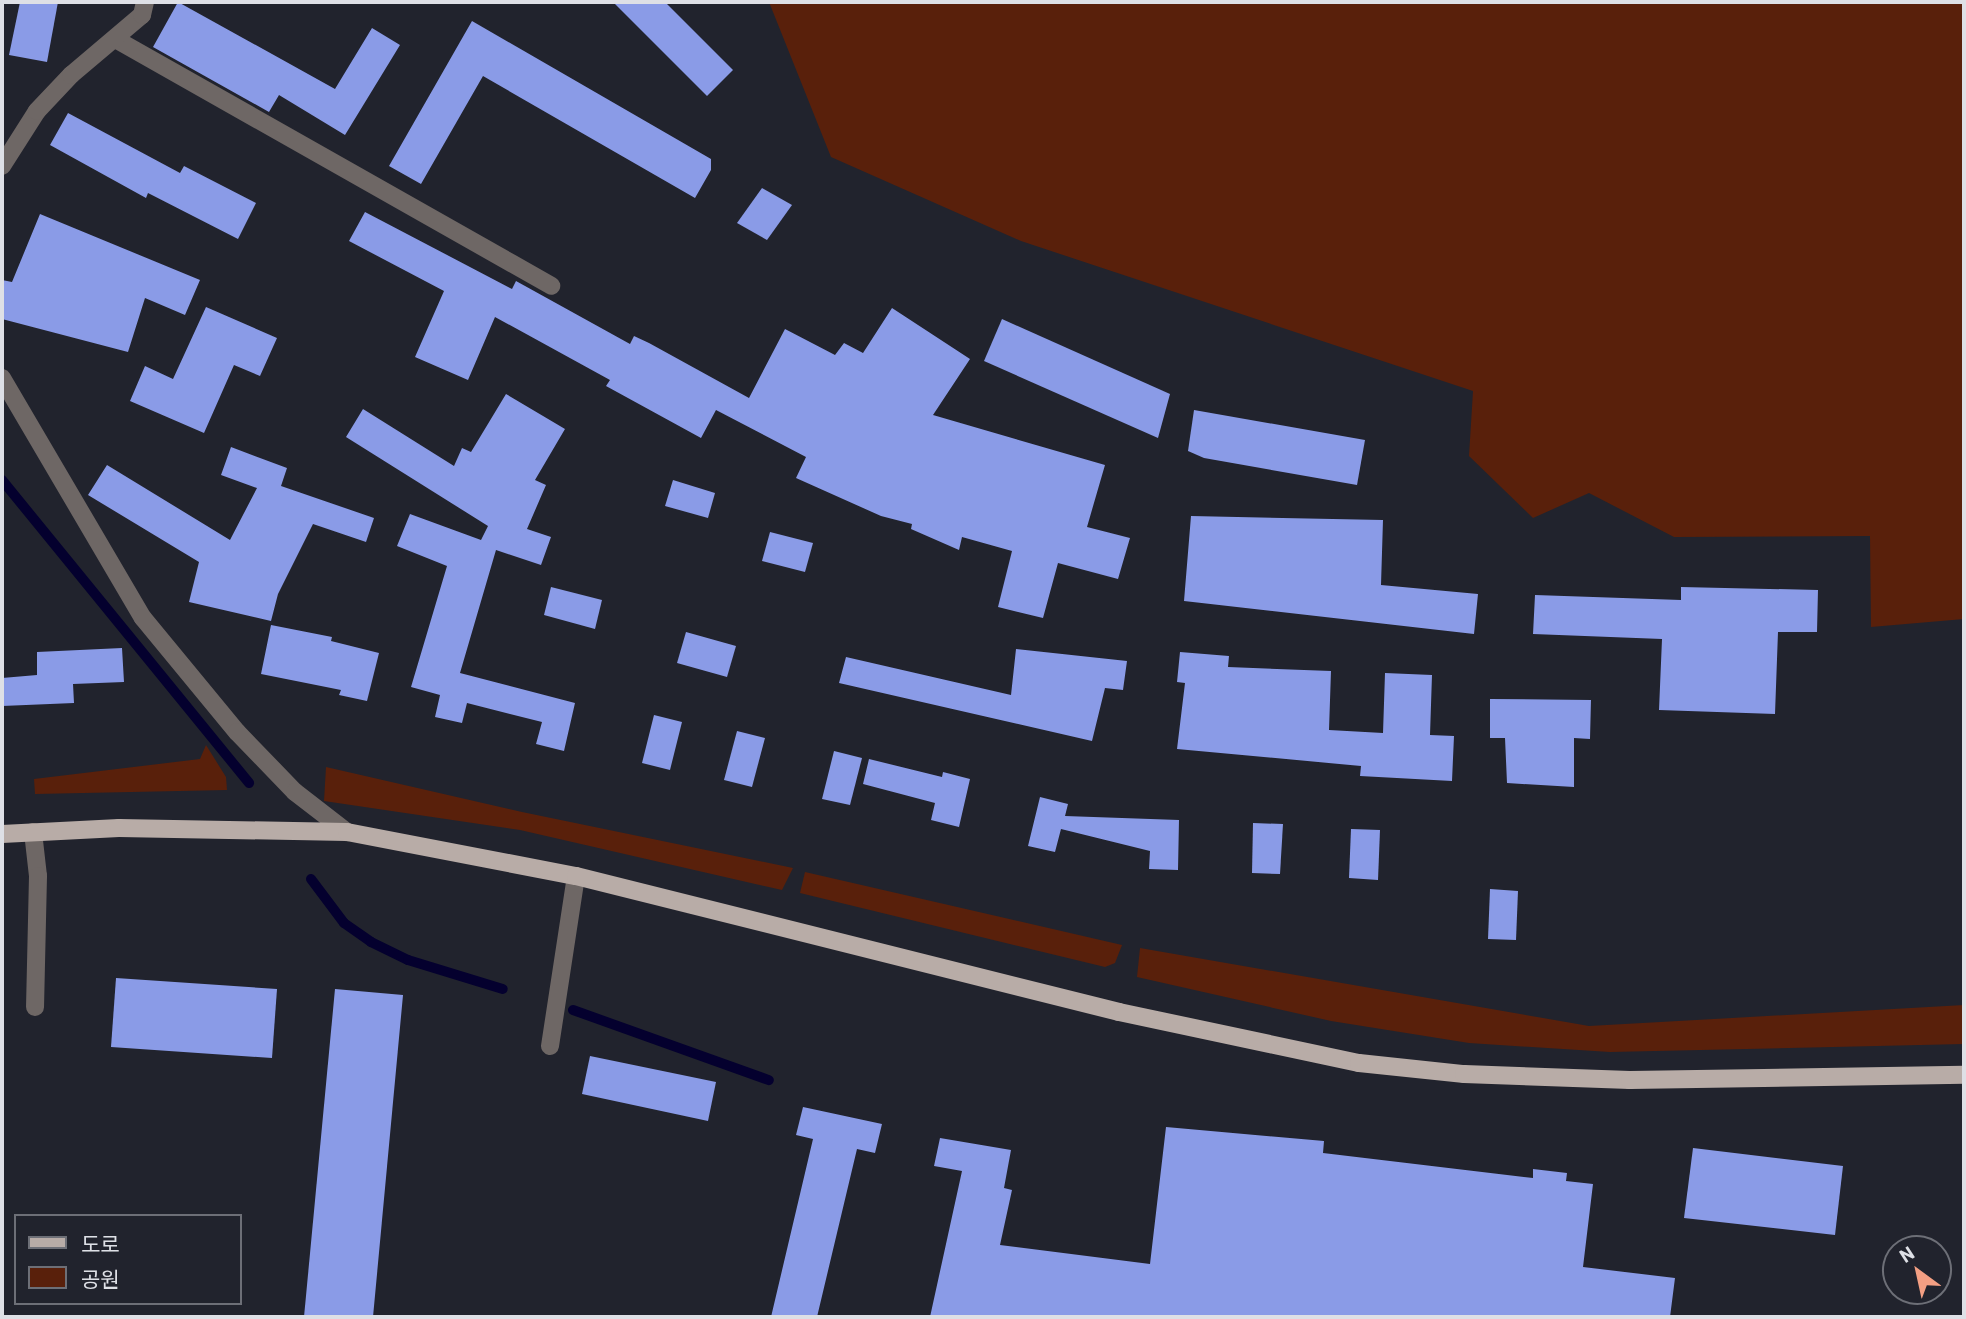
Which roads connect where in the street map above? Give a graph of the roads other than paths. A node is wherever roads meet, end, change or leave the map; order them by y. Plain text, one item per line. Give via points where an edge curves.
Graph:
1 (145, 2) edge
2 (117, 40) junction
3 (2, 166) edge
4 (551, 286) dead end
5 (2, 378) edge
6 (33, 832) junction
7 (347, 832) junction
8 (2, 834) edge
9 (576, 876) junction
10 (35, 1007) dead end
11 (550, 1046) dead end
12 (1964, 1075) edge

1 - 2 street via 142,15
2 - 3 street via 71,75 46,102
2 - 4 street
5 - 7 street via 143,618 237,732 295,792
6 - 7 main road via 119,828
6 - 8 main road
6 - 10 street via 38,876
7 - 9 main road
9 - 11 street
9 - 12 main road via 1119,1012 1359,1063 1464,1074 1630,1080

